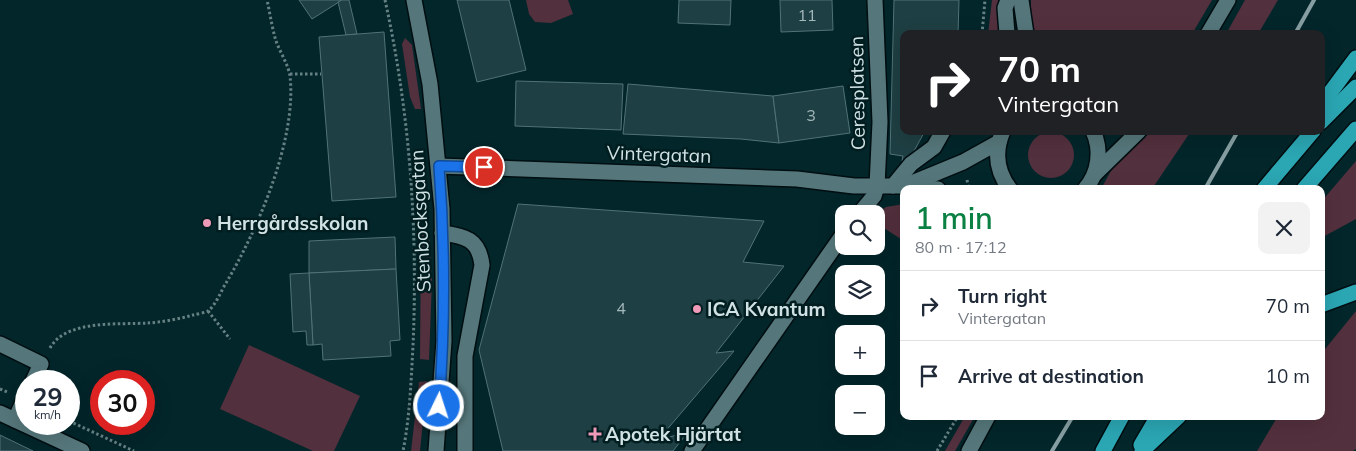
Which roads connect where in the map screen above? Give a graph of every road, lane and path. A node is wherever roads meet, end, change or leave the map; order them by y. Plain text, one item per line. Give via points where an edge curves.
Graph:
1 (267, 0) edge
2 (385, 0) edge
3 (414, 0) edge
4 (875, 0) edge
5 (985, 0) edge
6 (1008, 0) edge
7 (1021, 0) edge
8 (1228, 0) edge
9 (982, 30) edge
10 (1007, 30) edge
11 (1025, 30) edge
12 (1210, 30) edge
13 (1356, 58) edge
14 (290, 74) junction
15 (321, 74) dead end
16 (1356, 87) edge
17 (1325, 100) edge
18 (1325, 118) edge
19 (1356, 129) edge
20 (941, 135) edge
21 (1093, 135) edge
22 (1135, 135) edge
23 (1302, 135) edge
24 (1309, 135) edge
25 (1001, 137) edge
26 (1290, 155) junction
27 (439, 166) junction
28 (1095, 174) junction
29 (902, 185) edge
30 (1005, 185) edge
31 (1088, 185) edge
32 (1267, 185) edge
33 (1307, 185) edge
34 (877, 186) junction
35 (899, 186) joint
36 (866, 205) edge
37 (442, 233) junction
38 (835, 246) edge
39 (1356, 292) edge
40 (1325, 304) edge
41 (208, 311) junction
42 (230, 339) dead end
43 (0, 344) edge
44 (41, 364) junction
45 (38, 370) edge
46 (0, 413) edge
47 (14, 420) joint
48 (956, 420) edge
49 (986, 420) edge
50 (1120, 420) edge
51 (1156, 420) edge
52 (1175, 420) edge
53 (80, 426) edge
54 (434, 448) edge
55 (82, 451) edge
56 (134, 451) edge
57 (402, 451) edge
58 (465, 451) edge
59 (692, 451) edge
60 (937, 451) edge
61 (969, 451) edge
62 (1102, 451) edge
63 (1138, 451) edge
64 (1142, 451) edge

1 - 14 path via 276,39
2 - 57 path via 396,49 413,196 414,314 410,409
3 - 27 street, Stenbocksgatan via 430,84
4 - 34 street, Ceresplatsen via 880,122
5 - 9 path
6 - 10 street via 1005,8
7 - 11 street
8 - 12 street
13 - 17 highway
14 - 15 path
14 - 41 path via 291,106 281,155 243,255
16 - 18 highway
19 - 33 highway
20 - 35 street via 934,147 912,164
21 - 28 street via 1098,149
22 - 28 street
23 - 26 highway
24 - 26 highway
25 - 29 street, Vintergatan via 963,162
25 - 30 street via 997,156
26 - 32 highway
27 - 34 street, Vintergatan via 778,178
27 - 37 street, Stenbocksgatan
28 - 31 street
34 - 35 street, Vintergatan
34 - 36 street
37 - 54 street, Stenbocksgatan via 444,341
37 - 58 street via 474,242 482,265 465,356
38 - 59 street
39 - 40 highway
41 - 42 path
41 - 44 path via 184,318 149,323 97,324 72,331 54,341
43 - 44 street
44 - 45 street
46 - 47 street
47 - 55 street
48 - 60 path
49 - 61 street
50 - 62 highway
51 - 63 highway
52 - 64 highway
53 - 56 path

